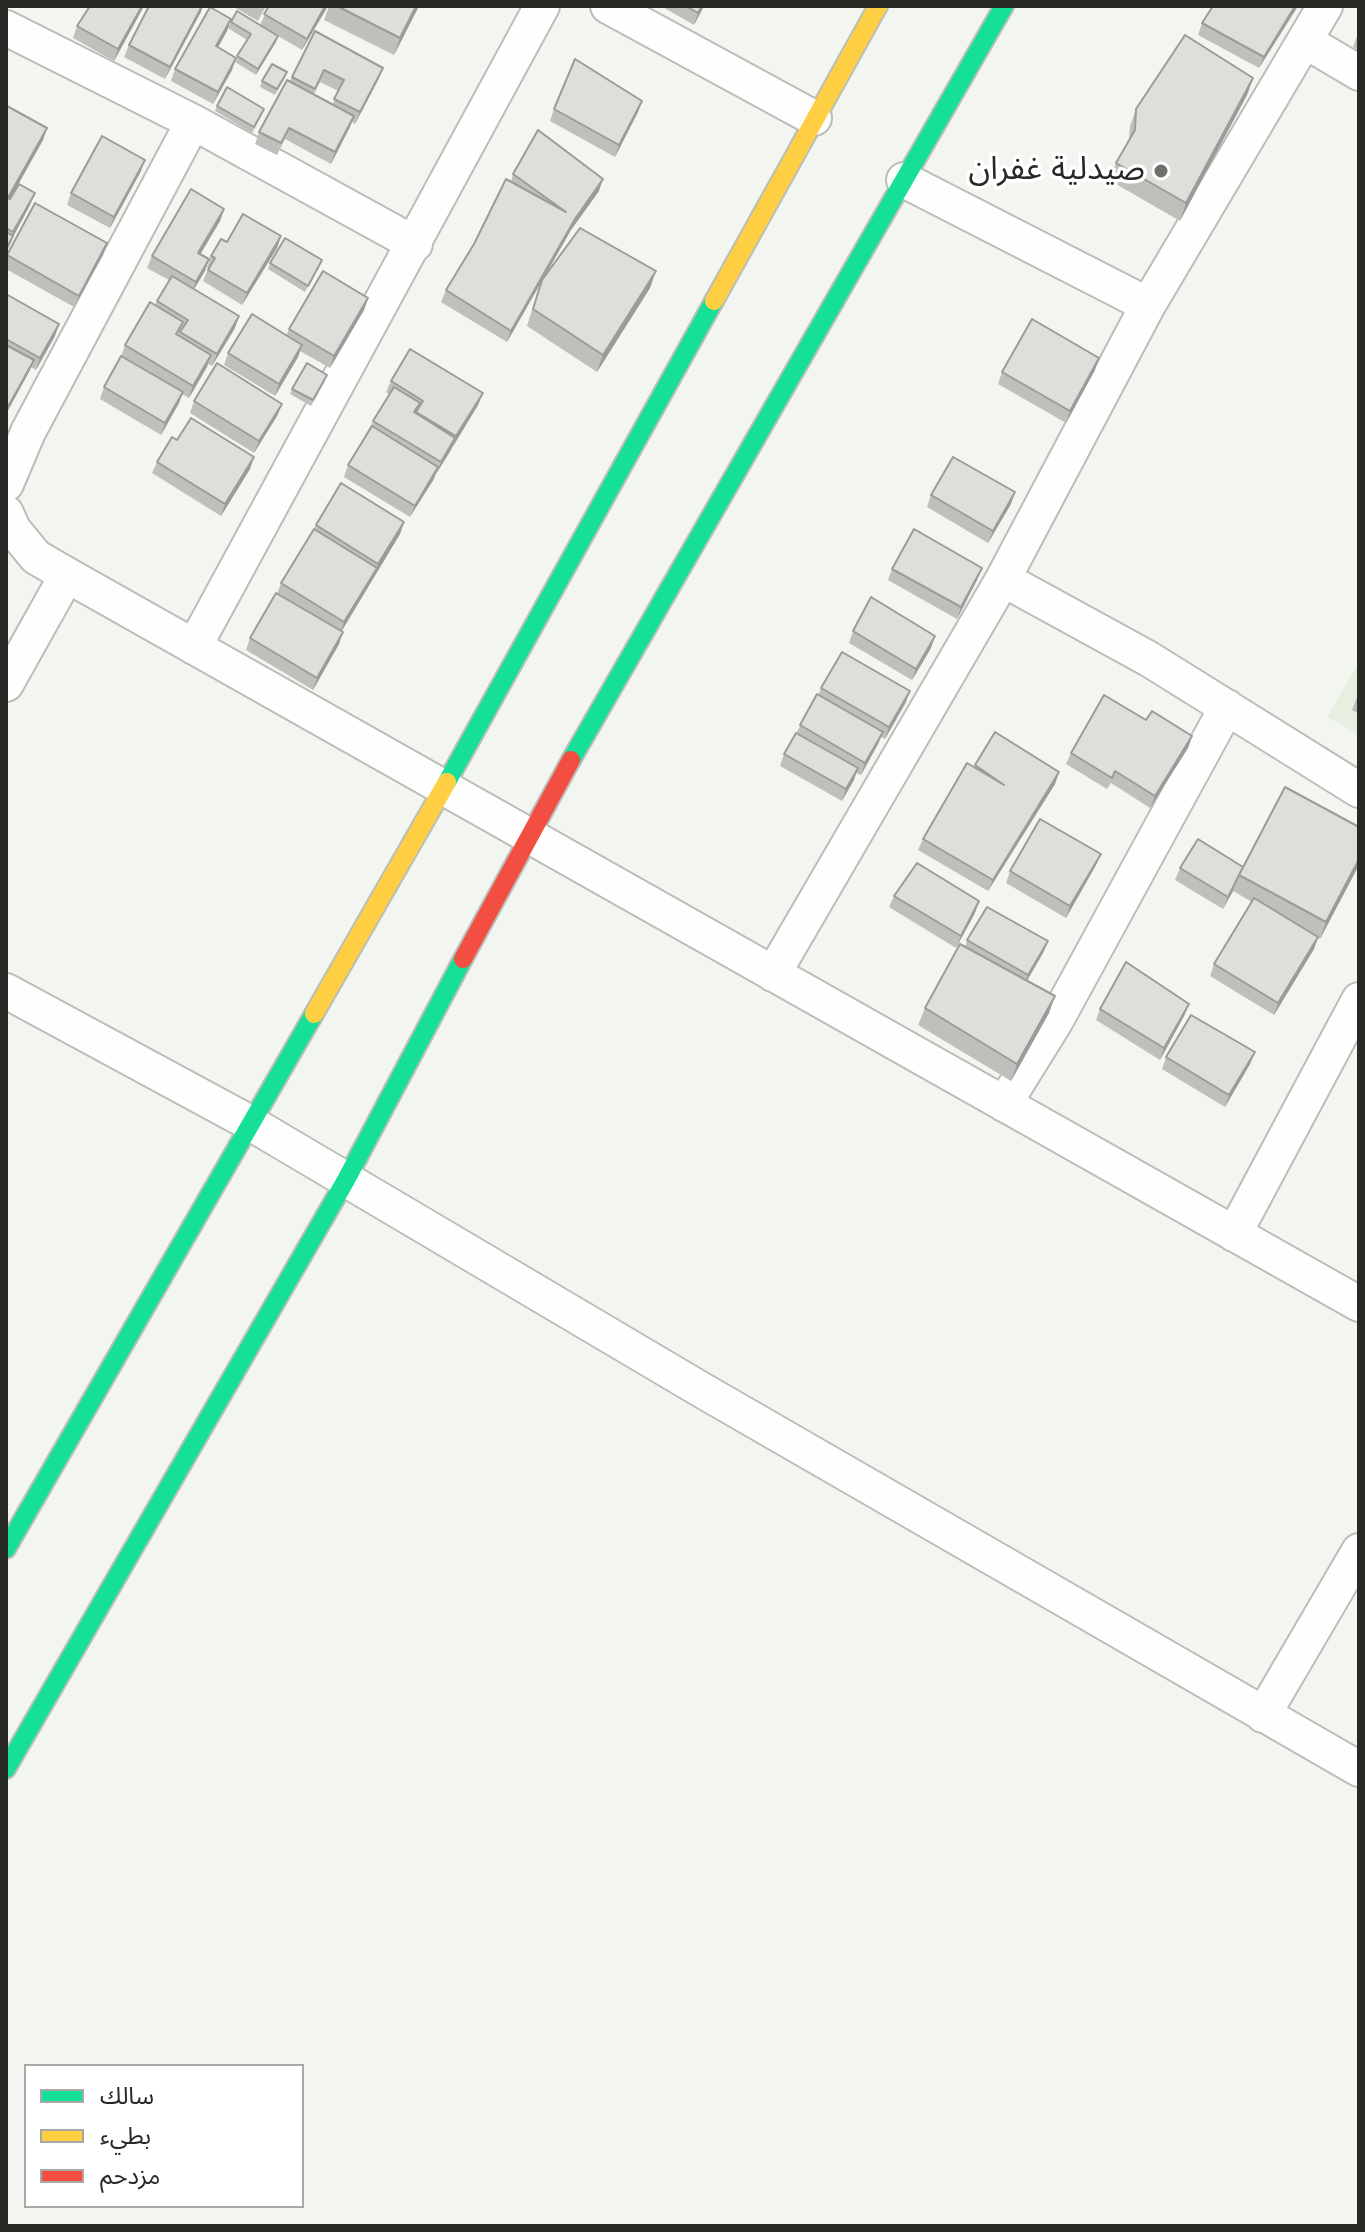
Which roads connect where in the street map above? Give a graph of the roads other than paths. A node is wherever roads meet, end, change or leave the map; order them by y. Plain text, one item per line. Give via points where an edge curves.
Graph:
1 (542, 6) edge
2 (608, 6) edge
3 (878, 6) edge
4 (1004, 6) edge
5 (1325, 6) edge
6 (6, 28) edge
7 (1305, 41) junction
8 (1359, 73) edge
9 (814, 118) junction
10 (193, 122) junction
11 (904, 180) junction
12 (415, 244) junction
13 (1148, 305) junction
14 (6, 484) edge
15 (6, 513) edge
16 (67, 575) junction
17 (1003, 579) junction
18 (194, 647) junction
19 (6, 684) edge
20 (1227, 707) junction
21 (444, 788) junction
22 (1359, 790) edge
23 (528, 835) junction
24 (773, 974) junction
25 (6, 991) edge
26 (1359, 1000) edge
27 (1004, 1104) junction
28 (252, 1124) junction
29 (346, 1180) junction
30 (1234, 1234) junction
31 (1359, 1304) edge
32 (6, 1549) edge
33 (1359, 1551) edge
34 (1263, 1715) junction
35 (6, 1769) edge
36 (1359, 1769) edge

1 - 12 street
2 - 9 street
3 - 9 main road
4 - 11 main road
5 - 7 street
6 - 10 street
7 - 8 street
7 - 13 street
9 - 21 main road
10 - 12 street
10 - 14 street via 28,432
11 - 13 street
11 - 23 main road
12 - 18 street
13 - 17 street
15 - 16 street via 36,557
16 - 18 street
16 - 19 street
17 - 20 street
17 - 24 street
18 - 21 street
20 - 22 street
20 - 27 street via 1055,1022
21 - 23 street
21 - 28 main road
23 - 24 street
23 - 29 main road
24 - 27 street
25 - 28 street
26 - 30 street
27 - 30 street
28 - 29 street
28 - 32 main road
29 - 34 street
29 - 35 main road
30 - 31 street
33 - 34 street
34 - 36 street

